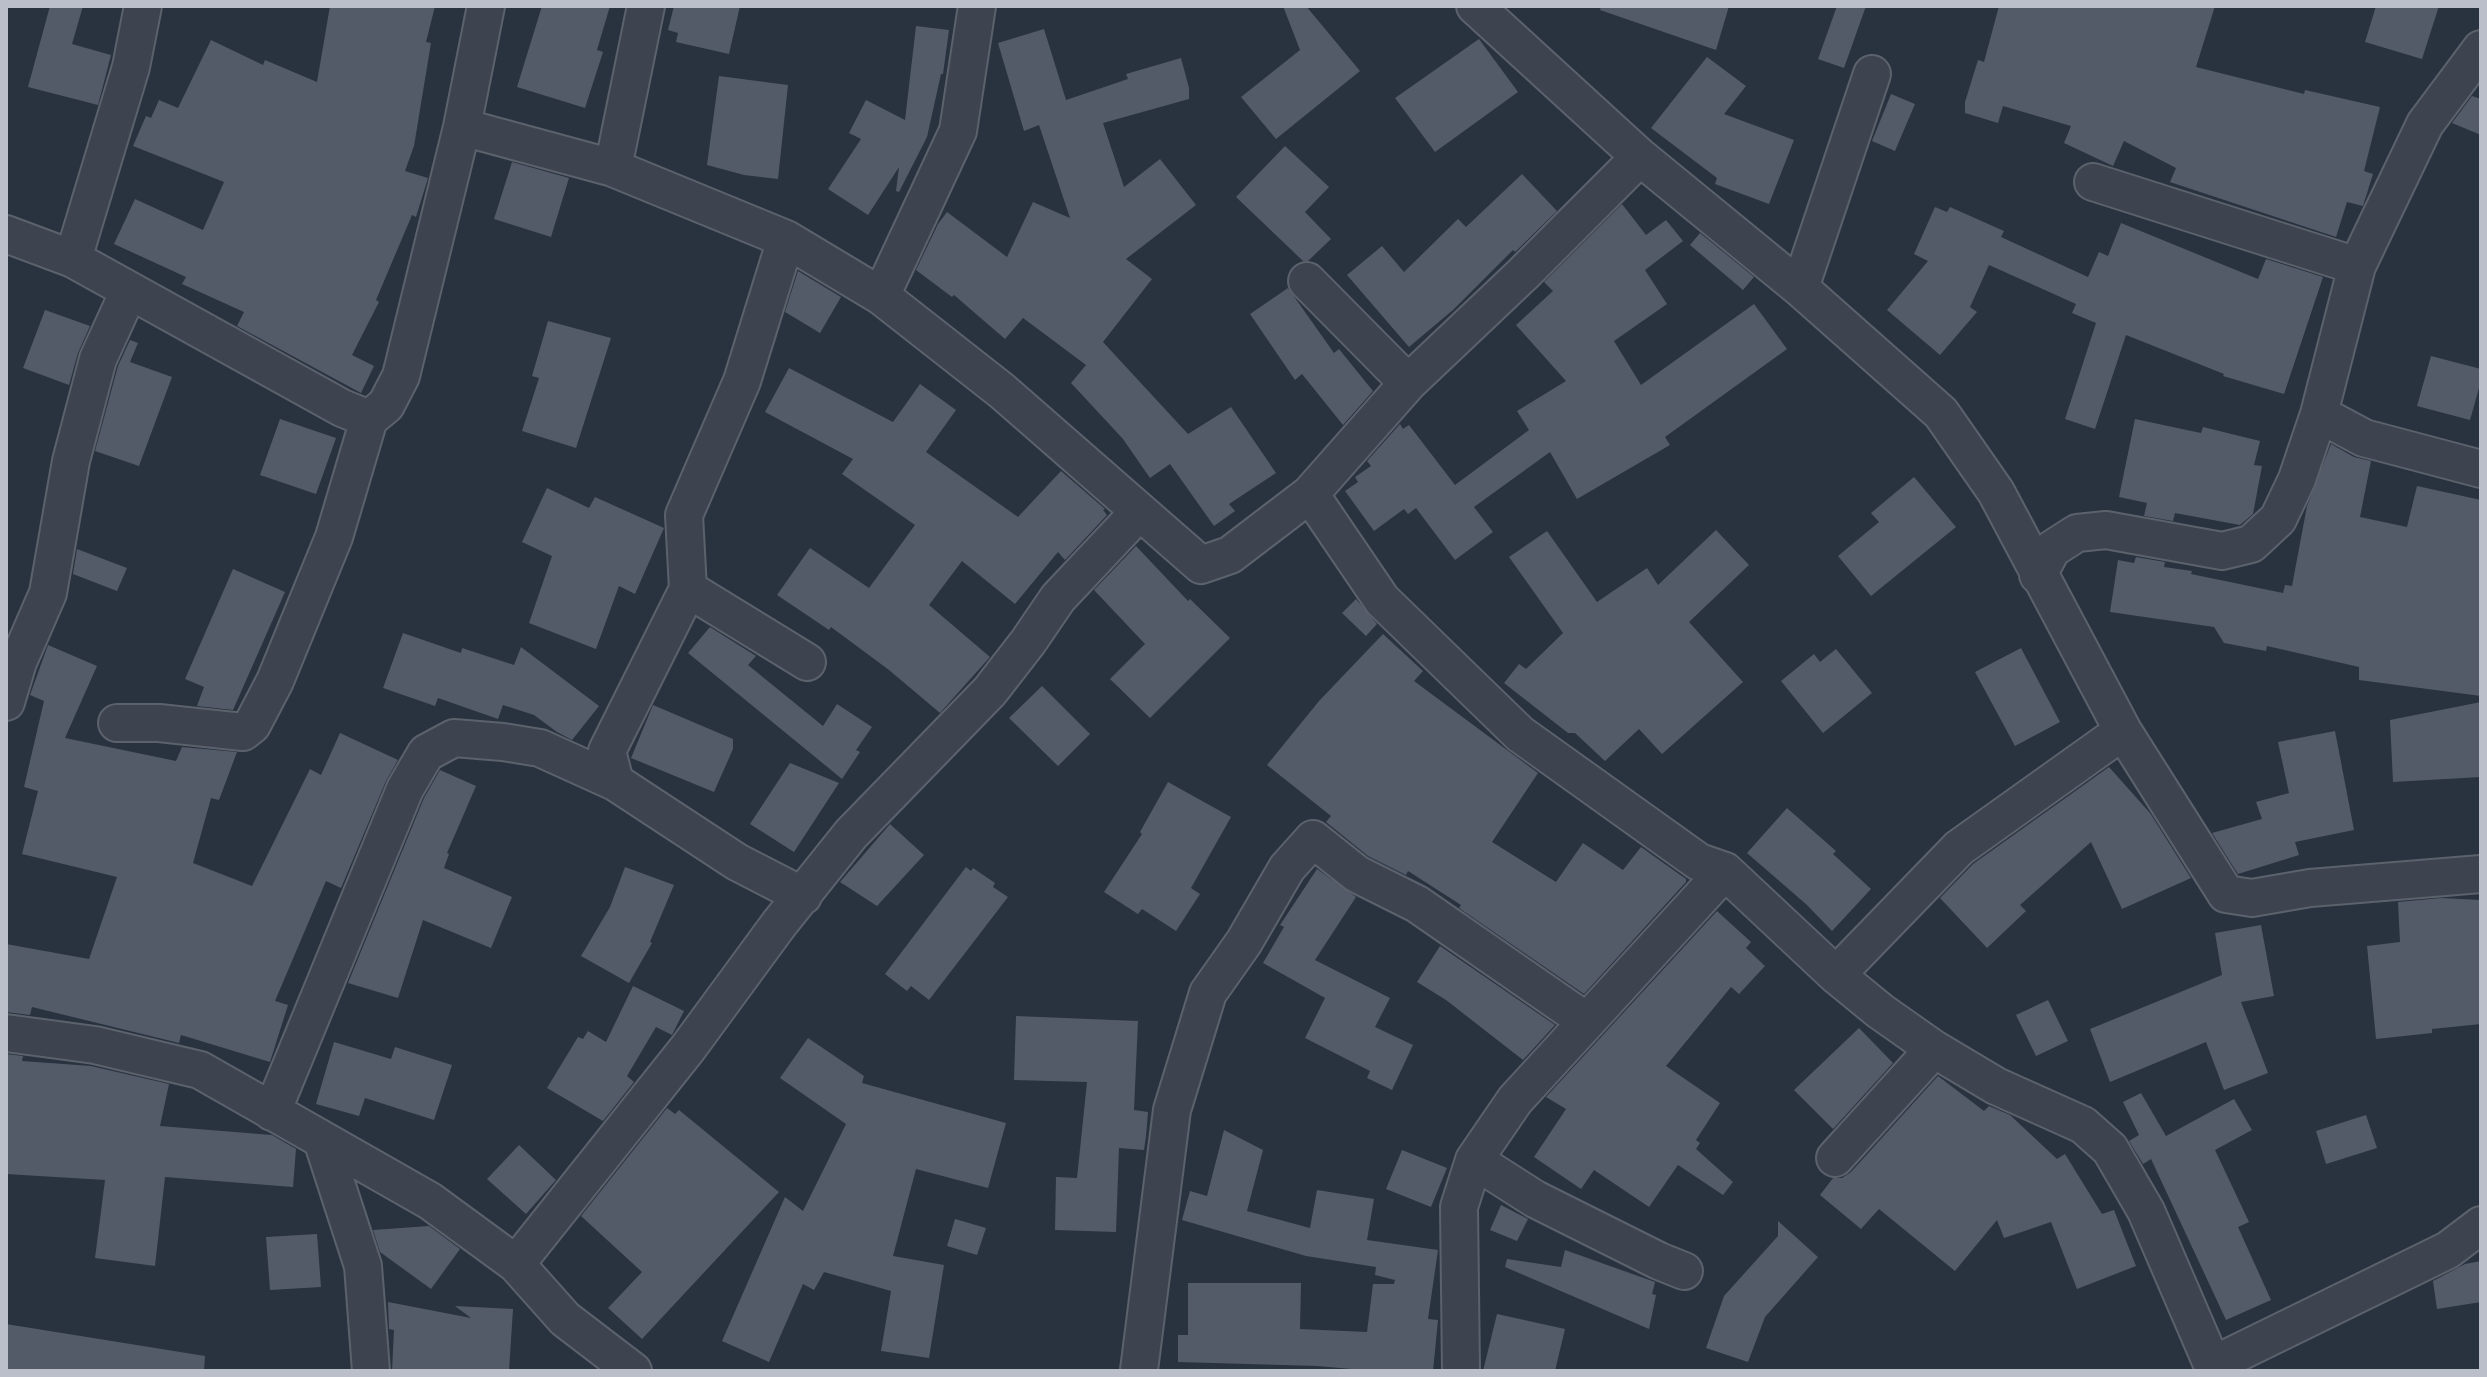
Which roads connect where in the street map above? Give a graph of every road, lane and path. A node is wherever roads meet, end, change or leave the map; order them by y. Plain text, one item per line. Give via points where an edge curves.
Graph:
1 (143, 6) edge
2 (486, 6) edge
3 (646, 6) edge
4 (977, 6) edge
5 (1475, 6) edge
6 (2481, 49) edge
7 (1872, 74) dead end
8 (462, 127) junction
9 (1640, 157) junction
10 (613, 168) junction
11 (2093, 182) dead end
12 (6, 234) edge
13 (786, 239) junction
14 (73, 259) junction
15 (2357, 266) junction
16 (1307, 281) dead end
17 (1800, 288) junction
18 (129, 291) junction
19 (881, 296) junction
20 (1408, 383) junction
21 (2319, 414) junction
22 (369, 419) junction
23 (2481, 469) edge
24 (1310, 494) junction
25 (1139, 512) junction
26 (2038, 575) junction
27 (688, 589) junction
28 (807, 662) dead end
29 (6, 702) edge
30 (117, 723) dead end
31 (2123, 731) junction
32 (615, 782) junction
33 (1725, 871) junction
34 (2481, 874) edge
35 (803, 896) junction
36 (1836, 975) junction
37 (1586, 1021) junction
38 (6, 1033) edge
39 (1934, 1049) junction
40 (272, 1112) junction
41 (322, 1140) junction
42 (1835, 1158) dead end
43 (1474, 1160) junction
44 (2481, 1225) edge
45 (516, 1264) junction
46 (1684, 1271) dead end
47 (2214, 1368) edge
48 (371, 1371) edge
49 (633, 1371) edge
50 (1142, 1371) edge
51 (1461, 1371) edge

1 - 14 street via 131,67
2 - 8 street
3 - 10 street
4 - 19 street via 958,131
5 - 9 street
6 - 15 street via 2425,124
7 - 17 street
8 - 10 street
8 - 22 street via 401,376 386,405
9 - 17 street
9 - 20 street
10 - 13 street
11 - 15 street
12 - 14 street
13 - 19 street
13 - 27 street via 742,381 684,515
14 - 18 street
15 - 21 street
16 - 20 street
17 - 26 street via 1941,413 1996,492
18 - 22 street
18 - 29 street via 98,359 71,461 48,593
19 - 25 street via 1002,391
20 - 24 street
21 - 23 street via 2364,438
21 - 26 street via 2278,519 2251,544 2222,551 2106,530 2077,533 2052,549
22 - 30 street via 334,537 252,725 243,732
24 - 25 street via 1230,555 1201,565
24 - 33 street via 1382,600 1520,734 1699,862
25 - 35 street via 1058,598 990,691 851,834
26 - 31 street
27 - 28 street
27 - 32 street via 607,751
31 - 34 street via 2226,894 2252,898
31 - 36 street via 1959,848
32 - 35 street via 737,862
32 - 40 street via 540,748 503,742 454,738 426,753 405,789
33 - 36 street
33 - 37 street
35 - 45 street
36 - 39 street
37 - 43 street via 1515,1100
37 - 50 street via 1417,904 1357,874 1313,839 1287,868 1208,993 1172,1110
38 - 40 street via 95,1045 200,1070
39 - 42 street
39 - 47 street via 1996,1086 2083,1125 2110,1149 2146,1211
40 - 41 street
41 - 45 street via 430,1201
41 - 48 street via 363,1266
43 - 46 street via 1535,1199
43 - 51 street via 1459,1207
44 - 47 street via 2448,1250
45 - 49 street via 565,1319

